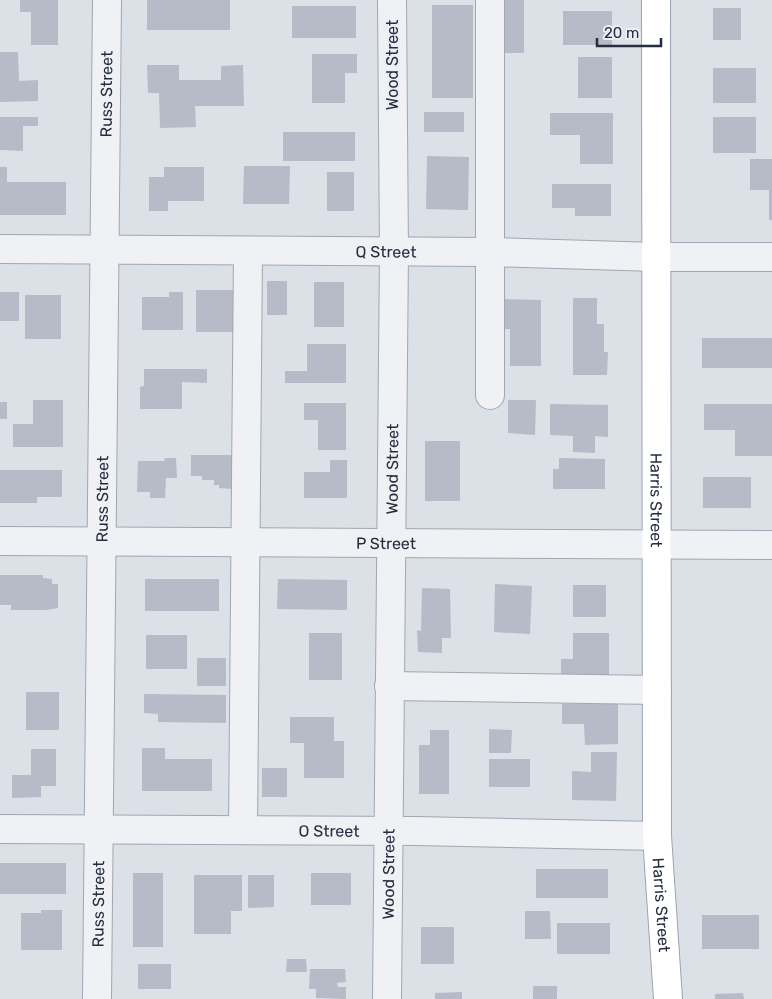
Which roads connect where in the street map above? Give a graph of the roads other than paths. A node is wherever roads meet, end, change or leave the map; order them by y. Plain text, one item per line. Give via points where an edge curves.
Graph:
1 (107, 0) edge
2 (392, 0) edge
3 (490, 0) edge
4 (656, 0) edge
5 (0, 249) edge
6 (105, 250) junction
7 (248, 251) junction
8 (394, 252) junction
9 (489, 252) junction
10 (656, 257) junction
11 (772, 257) edge
12 (490, 395) dead end
13 (0, 540) edge
14 (101, 541) junction
15 (246, 542) junction
16 (390, 544) junction
17 (656, 545) junction
18 (772, 545) edge
19 (390, 686) junction
20 (658, 690) junction
21 (0, 829) edge
22 (98, 830) junction
23 (243, 830) junction
24 (388, 831) junction
25 (657, 836) junction
26 (97, 999) edge
27 (387, 999) edge
28 (668, 999) edge

1 - 6 street, Russ Street
2 - 8 street, Wood Street
3 - 9 street
4 - 10 main road, Harris Street
5 - 6 street, Q Street
6 - 7 street, Q Street
6 - 14 street, Russ Street
7 - 8 street, Q Street
7 - 15 street
8 - 9 street, Q Street
8 - 16 street, Wood Street
9 - 10 street, Q Street
9 - 12 street
10 - 11 street, Q Street
10 - 17 main road, Harris Street
13 - 14 street, P Street
14 - 15 street, P Street
14 - 22 street, Russ Street
15 - 16 street, P Street
15 - 23 street
16 - 17 street, P Street
16 - 19 street, Wood Street
17 - 18 street, P Street
17 - 20 main road, Harris Street
19 - 20 street
19 - 24 street, Wood Street
20 - 25 main road, Harris Street
21 - 22 street, O Street
22 - 23 street, O Street
22 - 26 street, Russ Street
23 - 24 street, O Street
24 - 25 street, O Street
24 - 27 street, Wood Street
25 - 28 main road, Harris Street

